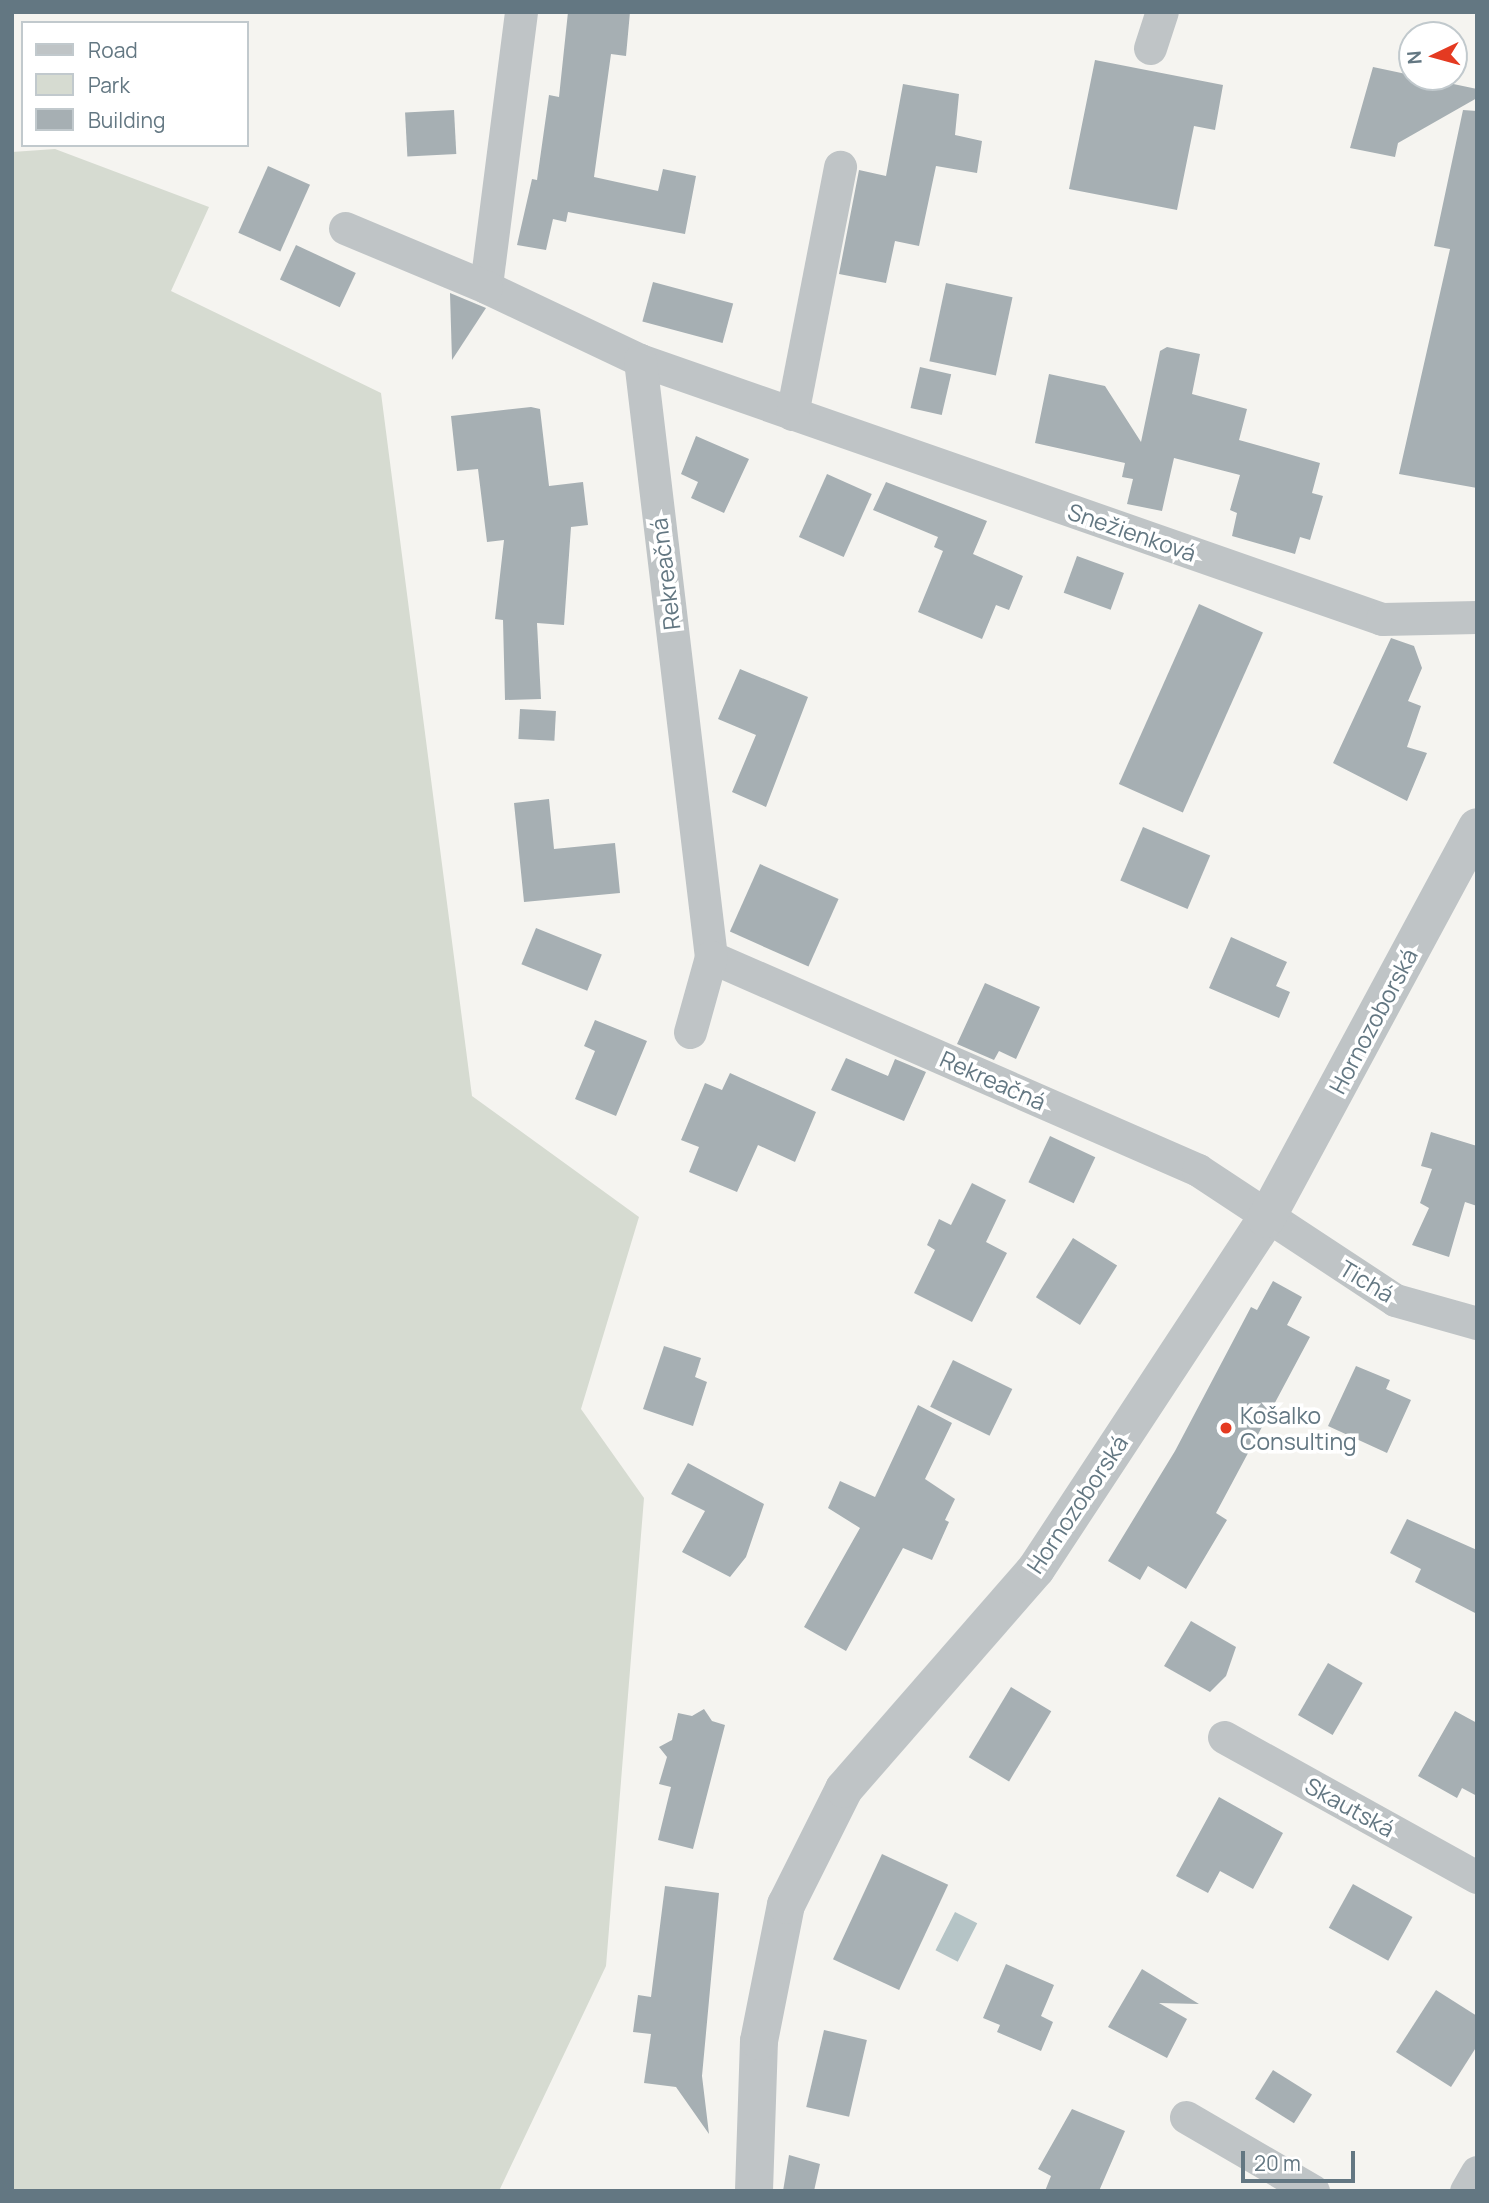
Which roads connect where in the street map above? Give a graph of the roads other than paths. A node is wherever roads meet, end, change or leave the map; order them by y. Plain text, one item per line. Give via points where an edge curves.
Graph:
1 (521, 12) edge
2 (1162, 12) edge
3 (1150, 48) dead end
4 (840, 167) dead end
5 (345, 228) dead end
6 (486, 287) junction
7 (640, 360) junction
8 (792, 414) junction
9 (1477, 617) edge
10 (1477, 827) edge
11 (711, 957) junction
12 (690, 1032) dead end
13 (1266, 1219) junction
14 (1477, 1323) edge
15 (1224, 1737) dead end
16 (1477, 1877) edge
17 (1186, 2117) dead end
18 (1477, 2172) edge
19 (754, 2191) edge
20 (1312, 2191) edge
21 (1466, 2191) edge

1 - 6 street
2 - 3 street
4 - 8 street
5 - 6 street
6 - 7 street
7 - 8 street, Snežienková
7 - 11 street, Rekreačná
8 - 9 street, Snežienková via 1382,619
10 - 13 street, Hornozoborská
11 - 12 street, Rekreačná
11 - 13 street, Rekreačná via 1198,1170
13 - 14 street, Tichá via 1395,1300
13 - 19 street, Hornozoborská via 1036,1569 844,1789 786,1905 760,2041
15 - 16 street, Skautská
17 - 20 street
18 - 21 street

